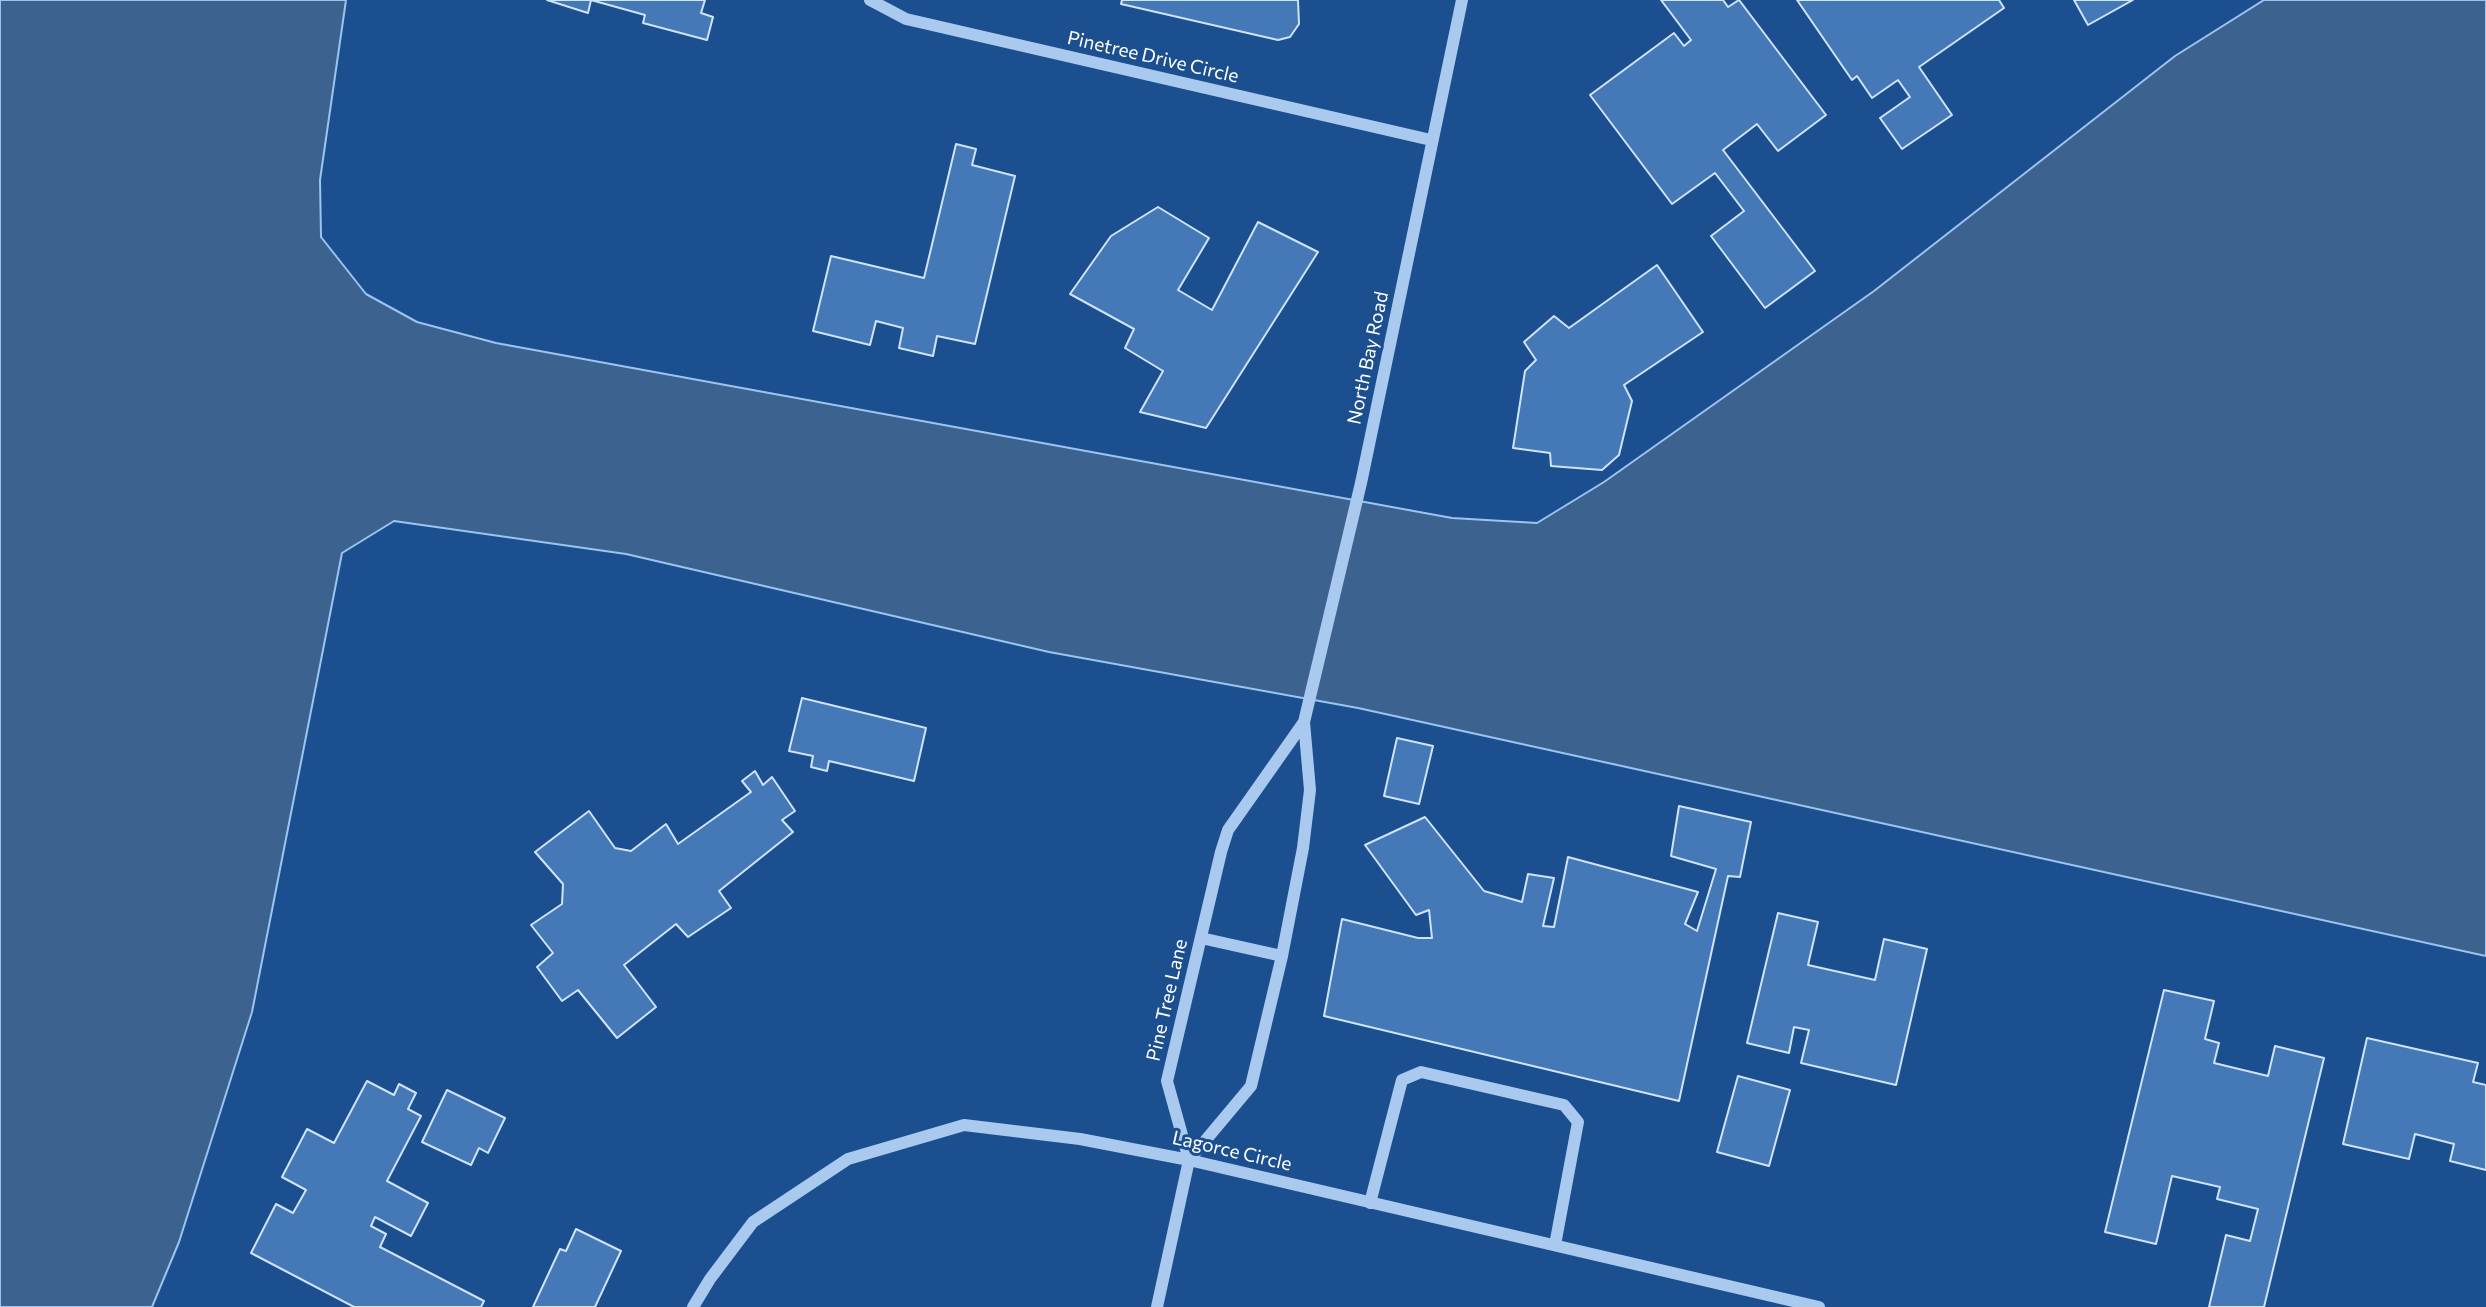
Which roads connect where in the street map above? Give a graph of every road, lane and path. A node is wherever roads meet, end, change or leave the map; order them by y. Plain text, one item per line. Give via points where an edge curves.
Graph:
1 (870, 0) edge
2 (1462, 0) edge
3 (1431, 141) junction
4 (1304, 722) junction
5 (1201, 938) junction
6 (1282, 956) junction
7 (1189, 1160) junction
8 (1370, 1203) junction
9 (1555, 1245) junction
10 (1804, 1305) edge
11 (693, 1307) edge
12 (1157, 1307) edge
13 (1819, 1307) edge

1 - 3 street, Pinetree Drive Circle via 906,19
2 - 3 street, North Bay Road
3 - 4 street, North Bay Road via 1362,483
4 - 5 street, Pine Tree Lane via 1228,830
4 - 6 street via 1310,790
5 - 6 street
5 - 7 street, Pine Tree Lane via 1167,1081
6 - 7 street via 1251,1086
7 - 8 street, Lagorce Circle
7 - 11 street, Lagorce Circle via 1080,1139 964,1125 848,1158 753,1222
7 - 12 street, Pine Tree Lane
8 - 9 street, Lagorce Circle
8 - 9 street via 1402,1080 1421,1072 1564,1105 1578,1122
9 - 10 street, Lagorce Circle
10 - 13 street, Lagorce Circle

